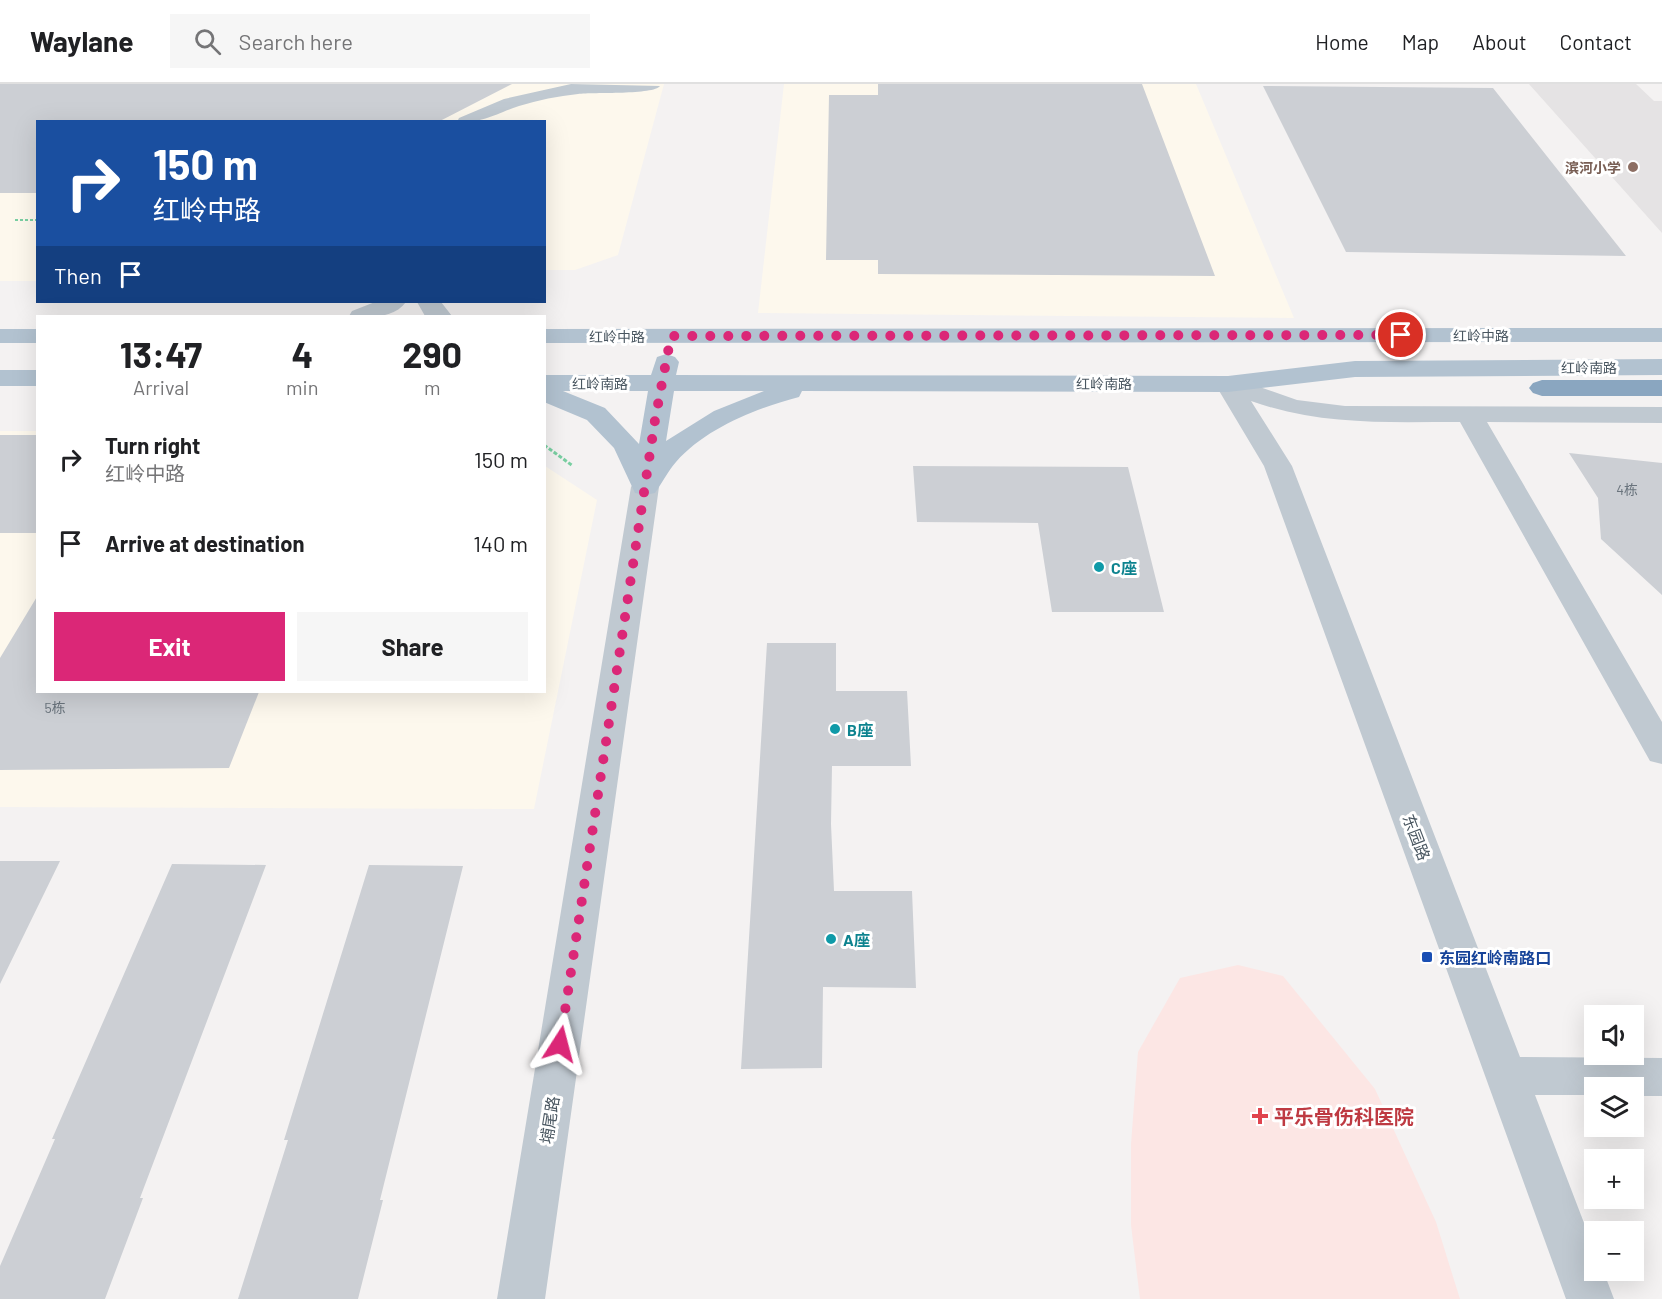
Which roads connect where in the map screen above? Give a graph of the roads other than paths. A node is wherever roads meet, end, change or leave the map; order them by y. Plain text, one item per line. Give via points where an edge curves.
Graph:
1 (535, 89) edge
2 (527, 117) dead end
3 (470, 120) edge
4 (392, 303) edge
5 (429, 303) edge
6 (364, 315) edge
7 (439, 315) edge
8 (1662, 335) edge
9 (0, 336) edge
10 (36, 336) edge
11 (546, 336) edge
12 (671, 336) junction
13 (1662, 367) edge
14 (0, 378) edge
15 (36, 378) edge
16 (546, 383) edge
17 (662, 383) junction
18 (836, 383) junction
19 (1227, 384) junction
20 (1542, 388) joint
21 (1662, 388) edge
22 (546, 393) edge
23 (1469, 415) junction
24 (1662, 416) edge
25 (645, 487) junction
26 (1662, 752) edge
27 (1506, 1076) junction
28 (1662, 1077) edge
29 (521, 1299) edge
30 (1590, 1299) edge

1 - 2 street via 650,86 581,96
1 - 3 street
4 - 6 street
5 - 7 street
8 - 12 main road, 红岭中路
9 - 10 main road
11 - 12 main road, 红岭中路
12 - 17 main road, 埔尾路
13 - 19 main road, 红岭南路 via 1355,369
14 - 15 main road
16 - 17 main road, 红岭南路
17 - 18 main road, 红岭南路
17 - 25 main road, 埔尾路
18 - 19 main road, 红岭南路
18 - 25 main road via 744,406 705,427 668,455
19 - 20 main road via 1351,390
19 - 23 street via 1271,401 1321,411
19 - 27 street, 东园路 via 1278,466
20 - 21 highway
22 - 25 main road via 596,414 626,445
23 - 24 street
23 - 26 street
25 - 29 street, 埔尾路
27 - 28 street
27 - 30 street, 东园路

